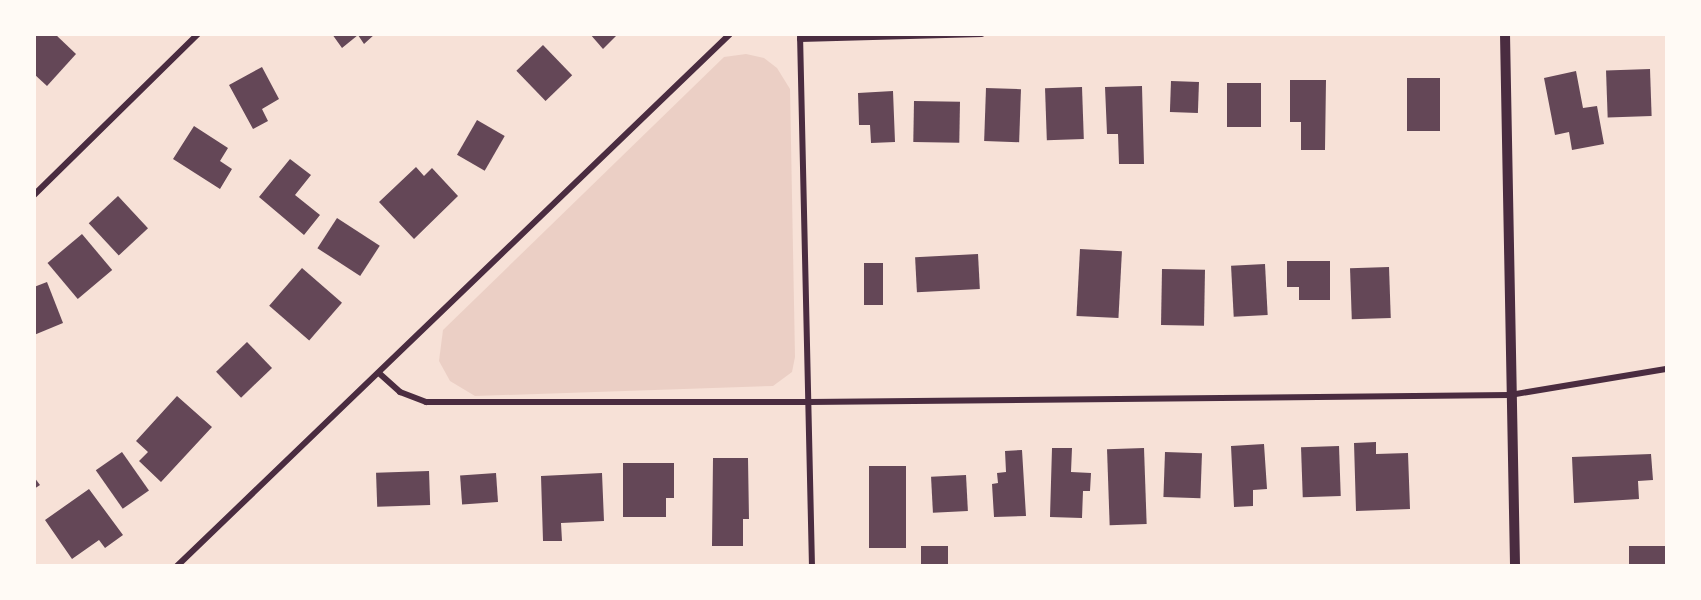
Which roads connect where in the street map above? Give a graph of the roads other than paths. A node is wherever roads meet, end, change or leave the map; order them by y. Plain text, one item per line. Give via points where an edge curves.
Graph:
1 (198, 34) edge
2 (730, 34) edge
3 (982, 34) edge
4 (1505, 34) edge
5 (800, 37) edge
6 (34, 195) edge
7 (1666, 369) edge
8 (380, 374) junction
9 (1510, 395) junction
10 (809, 402) junction
11 (177, 566) edge
12 (812, 566) edge
13 (1515, 566) edge

1 - 6 street
2 - 8 street
3 - 5 street
4 - 9 street
5 - 10 street
7 - 9 street
8 - 10 street via 400,392 426,402
8 - 11 street
9 - 10 street
9 - 13 street
10 - 12 street

